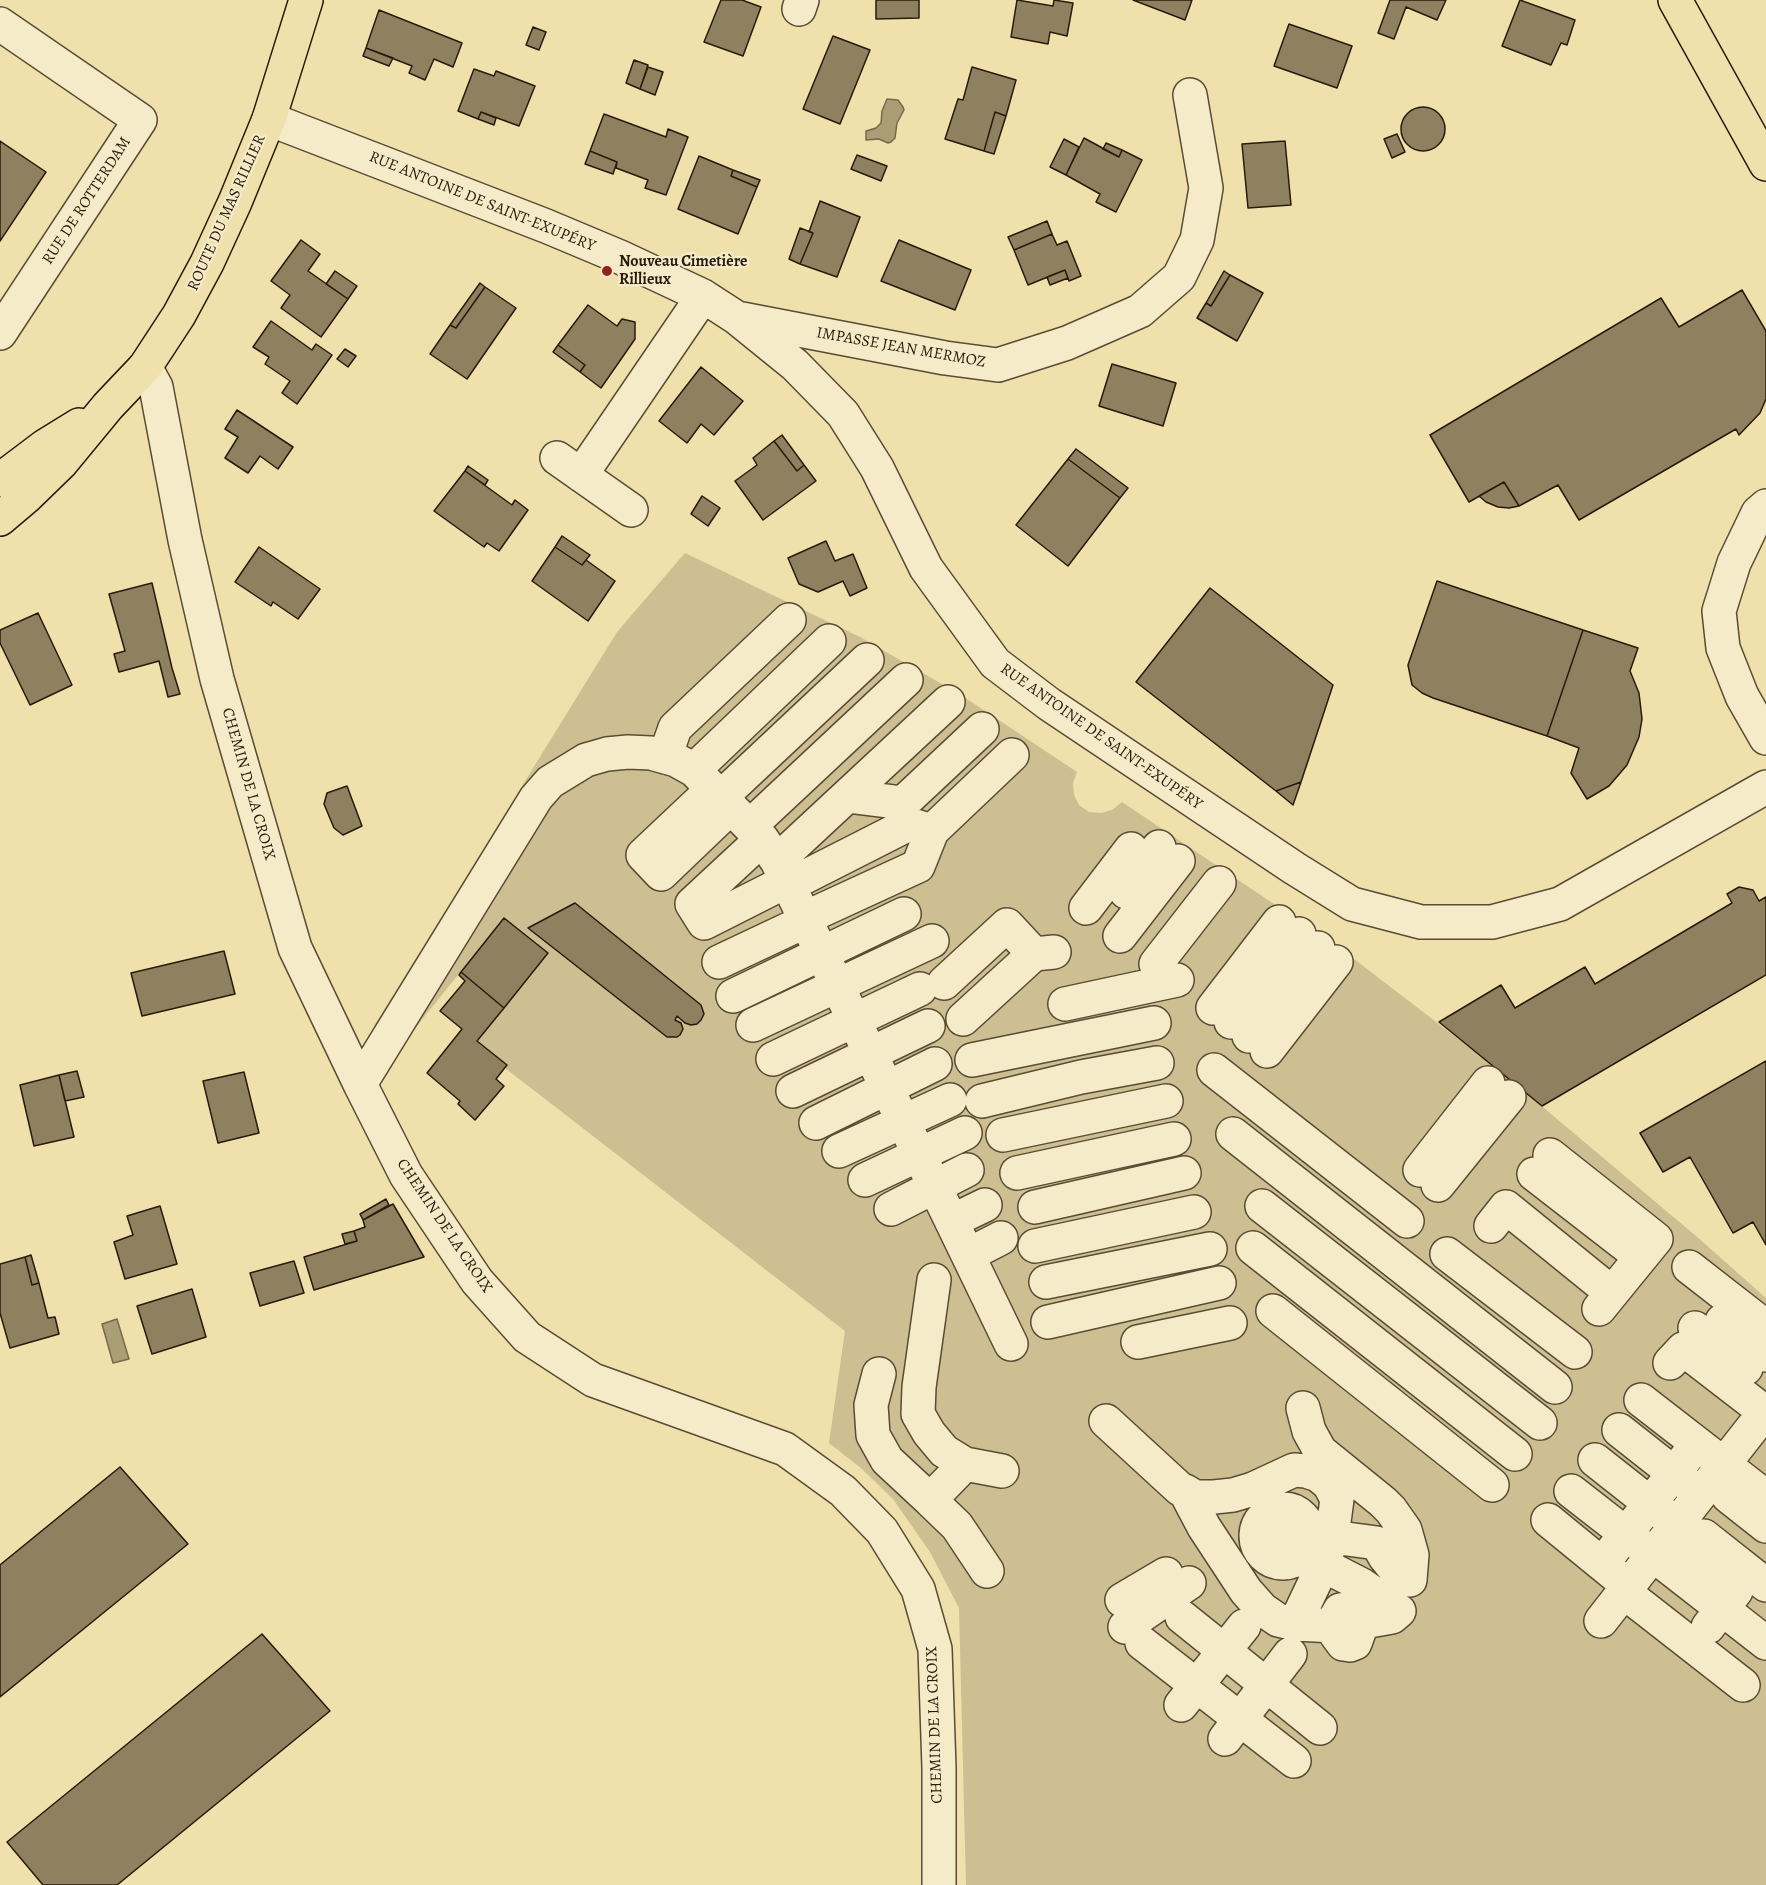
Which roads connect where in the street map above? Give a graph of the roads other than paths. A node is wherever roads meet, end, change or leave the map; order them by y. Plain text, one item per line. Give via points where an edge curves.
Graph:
1 (306, 0) edge
2 (1675, 0) edge
3 (0, 24) edge
4 (1190, 95) dead end
5 (269, 119) junction
6 (1766, 164) edge
7 (704, 296) junction
8 (737, 318) junction
9 (0, 333) edge
10 (145, 367) junction
11 (108, 406) junction
12 (0, 480) edge
13 (1766, 506) edge
14 (631, 510) dead end
15 (0, 519) edge
16 (789, 620) dead end
17 (829, 641) dead end
18 (867, 660) dead end
19 (906, 680) dead end
20 (948, 702) dead end
21 (982, 729) dead end
22 (1766, 738) edge
23 (1012, 755) dead end
24 (1766, 787) edge
25 (847, 796) junction
26 (739, 821) junction
27 (932, 831) junction
28 (1178, 861) junction
29 (904, 914) dead end
30 (806, 920) junction
31 (932, 941) dead end
32 (1130, 943) junction
33 (822, 954) junction
34 (719, 962) dead end
35 (838, 985) junction
36 (734, 996) dead end
37 (1065, 1004) dead end
38 (963, 1019) dead end
39 (855, 1020) junction
40 (1154, 1023) dead end
41 (753, 1025) dead end
42 (928, 1026) dead end
43 (1240, 1029) joint
44 (871, 1053) junction
45 (773, 1059) dead end
46 (972, 1060) dead end
47 (1156, 1063) dead end
48 (935, 1064) dead end
49 (1214, 1070) dead end
50 (360, 1084) junction
51 (887, 1088) junction
52 (793, 1090) dead end
53 (1498, 1090) dead end
54 (1167, 1101) dead end
55 (904, 1121) junction
56 (816, 1123) dead end
57 (965, 1133) dead end
58 (1233, 1134) dead end
59 (1003, 1135) dead end
60 (1174, 1139) dead end
61 (839, 1151) dead end
62 (920, 1155) junction
63 (1017, 1173) dead end
64 (1184, 1173) dead end
65 (1429, 1178) dead end
66 (865, 1180) dead end
67 (976, 1188) dead end
68 (944, 1204) junction
69 (1262, 1206) dead end
70 (1035, 1207) dead end
71 (891, 1209) dead end
72 (1194, 1212) dead end
73 (1407, 1221) dead end
74 (1491, 1226) dead end
75 (1574, 1233) junction
76 (1001, 1238) dead end
77 (1035, 1246) dead end
78 (1253, 1248) dead end
79 (1210, 1249) dead end
80 (1447, 1254) dead end
81 (968, 1255) junction
82 (1689, 1267) dead end
83 (934, 1280) dead end
84 (1046, 1282) dead end
85 (1219, 1283) dead end
86 (1273, 1311) dead end
87 (1701, 1319) dead end
88 (1048, 1322) dead end
89 (1230, 1323) dead end
90 (1138, 1342) dead end
91 (1011, 1344) dead end
92 (1575, 1352) dead end
93 (1751, 1362) edge
94 (1670, 1364) dead end
95 (879, 1374) dead end
96 (1555, 1387) dead end
97 (1641, 1400) dead end
98 (1303, 1408) dead end
99 (1106, 1421) dead end
100 (1760, 1422) edge
101 (1540, 1423) dead end
102 (1618, 1430) dead end
103 (1697, 1444) junction
104 (1515, 1454) dead end
105 (1595, 1460) dead end
106 (965, 1464) junction
107 (1724, 1464) junction
108 (1002, 1471) dead end
109 (1674, 1473) junction
110 (1492, 1485) dead end
111 (1185, 1491) junction
112 (1571, 1491) dead end
113 (1766, 1497) edge
114 (930, 1500) junction
115 (1383, 1502) junction
116 (1650, 1503) junction
117 (1697, 1516) junction
118 (1548, 1520) dead end
119 (1766, 1526) edge
120 (1626, 1534) junction
121 (1256, 1535) dead end
122 (1377, 1543) junction
123 (1322, 1547) junction
124 (1766, 1556) edge
125 (1602, 1564) junction
126 (987, 1571) dead end
127 (1410, 1580) junction
128 (1640, 1580) junction
129 (1766, 1584) edge
130 (1399, 1611) junction
131 (1601, 1621) dead end
132 (1244, 1626) dead end
133 (1708, 1627) junction
134 (1293, 1639) junction
135 (1750, 1660) edge
136 (1203, 1678) junction
137 (1246, 1711) junction
138 (939, 1885) edge

1 - 5 main road, ROUTE DU MAS RILLIER
2 - 6 main road
3 - 9 street, RUE DE ROTTERDAM via 140,120
4 - 8 street, IMPASSE JEAN MERMOZ via 1206,188 1197,240 1179,277 1140,311 1067,343 998,365
5 - 7 street, RUE ANTOINE DE SAINT-EXUPÉRY via 546,226
5 - 10 main road, ROUTE DU MAS RILLIER via 207,263
7 - 8 street, RUE ANTOINE DE SAINT-EXUPÉRY
7 - 14 street via 569,466
8 - 24 street, RUE ANTOINE DE SAINT-EXUPÉRY via 795,365 843,414 877,468 926,567 995,663 1058,710 1352,904 1421,922 1492,922 1560,904
10 - 11 main road, ROUTE DU MAS RILLIER
10 - 50 street, CHEMIN DE LA CROIX via 156,387 217,679 295,948
11 - 12 main road, ROUTE DU MAS RILLIER
11 - 15 main road, ROUTE DU MAS RILLIER via 61,463
13 - 22 street via 1758,513 1734,563 1719,611 1723,648 1742,696
16 - 26 street via 675,729
17 - 26 street
18 - 26 street
19 - 26 street
20 - 25 street
21 - 25 street via 903,803
23 - 27 street
25 - 26 street
26 - 27 street via 909,824
26 - 30 street
26 - 50 street via 651,753 607,754 586,760 550,782 536,798
27 - 30 street via 918,866
28 - 32 street
28 - 32 street
28 - 32 street
29 - 33 street
30 - 33 street
30 - 34 street
31 - 35 street
32 - 37 street
33 - 35 street
33 - 36 street
35 - 39 street
35 - 41 street
38 - 39 street via 1044,953 1007,925 932,986
39 - 44 street
39 - 45 street
40 - 46 street
42 - 44 street
43 - 43 street via 1308,941
44 - 51 street
44 - 52 street
47 - 55 street via 966,1100
48 - 51 street
49 - 73 street
50 - 138 street, CHEMIN DE LA CROIX via 406,1175 477,1281 527,1337 593,1380 785,1449 843,1491 882,1531 918,1589 935,1649
51 - 55 street
51 - 56 street
53 - 65 street
54 - 59 street
55 - 61 street
55 - 62 street
57 - 62 street
58 - 96 street
60 - 63 street
62 - 66 street
62 - 68 street
64 - 70 street
67 - 68 street
68 - 71 street
68 - 81 street
69 - 101 street
72 - 77 street
74 - 75 street via 1506,1208
75 - 75 street via 1535,1173
75 - 75 street via 1656,1239 1620,1284
76 - 81 street
78 - 104 street
79 - 84 street
80 - 92 street
81 - 91 street
82 - 93 street
83 - 106 street via 918,1414 944,1451
85 - 88 street
86 - 110 street
87 - 93 street
89 - 90 street
93 - 94 street via 1683,1349
93 - 100 street
95 - 114 street via 871,1405 873,1435 886,1460
97 - 103 street
98 - 115 street via 1308,1431 1320,1451
99 - 111 street
100 - 107 street
102 - 109 street
103 - 107 street
103 - 109 street
105 - 116 street
106 - 108 street
106 - 114 street
107 - 113 street
107 - 117 street
109 - 116 street
109 - 117 street
111 - 123 street via 1195,1497 1233,1495 1294,1470 1318,1475 1329,1484 1337,1499
111 - 134 street via 1246,1591
112 - 120 street
114 - 126 street via 957,1526
115 - 122 street
115 - 127 street via 1405,1530 1412,1555
116 - 117 street
116 - 120 street
117 - 119 street
117 - 124 street
117 - 128 street
117 - 129 street
117 - 133 street via 1736,1591
118 - 125 street
120 - 125 street
120 - 128 street
121 - 123 street
122 - 123 street
122 - 127 street via 1397,1572
123 - 130 street via 1362,1585
123 - 134 street
125 - 128 street
127 - 130 street
128 - 131 street
128 - 133 street
130 - 134 street via 1392,1617 1346,1624
132 - 136 street
133 - 135 street
134 - 137 street
136 - 136 street via 1159,1614
136 - 137 street
136 - 137 street
137 - 137 street via 1307,1744

